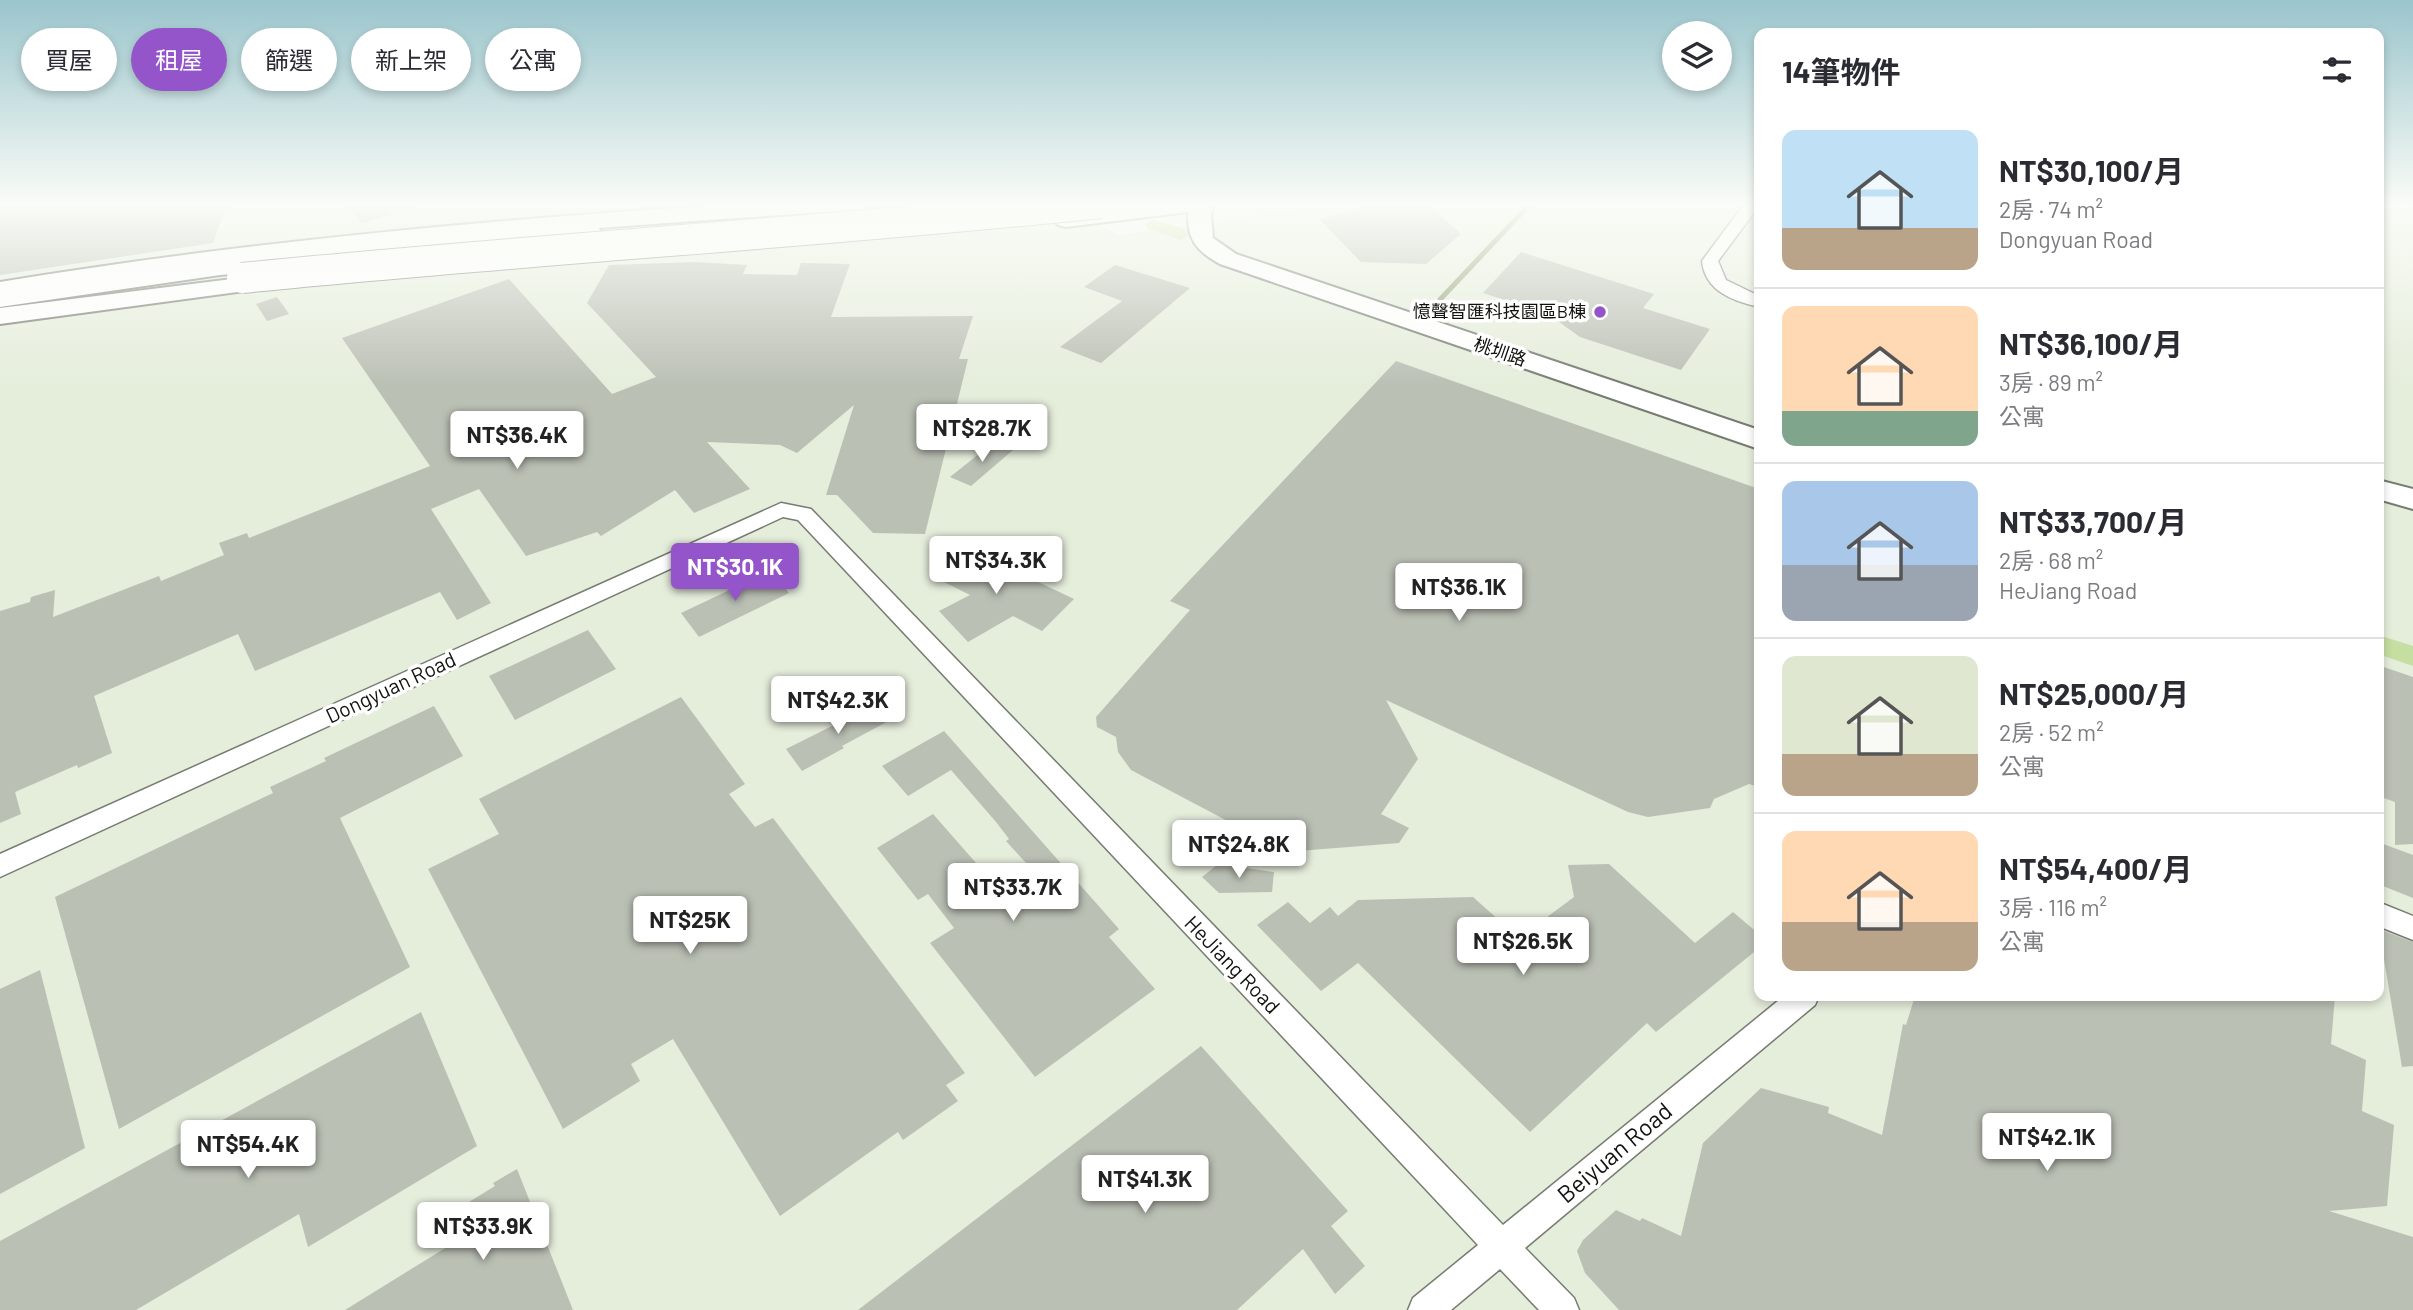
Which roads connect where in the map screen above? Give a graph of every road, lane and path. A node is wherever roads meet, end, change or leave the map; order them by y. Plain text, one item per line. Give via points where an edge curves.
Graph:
1 (216, 264) edge
2 (284, 264) edge
3 (350, 264) edge
4 (437, 264) edge
5 (1243, 264) edge
6 (1288, 264) edge
7 (1710, 264) edge
8 (245, 270) junction
9 (1716, 283) joint
10 (1754, 301) edge
11 (3, 304) edge
12 (1754, 421) edge
13 (1754, 438) edge
14 (2384, 491) edge
15 (2413, 499) edge
16 (781, 510) joint
17 (0, 866) edge
18 (2384, 916) edge
19 (2413, 928) edge
20 (1799, 1001) edge
21 (1501, 1247) junction
22 (1425, 1310) edge
23 (1562, 1310) edge

1 - 11 main road
2 - 8 highway
3 - 8 highway, bridge
4 - 11 main road
5 - 13 main road, 桃圳路
6 - 12 main road, 桃圳路
7 - 9 street
8 - 11 highway
9 - 10 street
14 - 15 main road
16 - 17 street, Dongyuan Road
16 - 21 street, HeJiang Road via 804,514
18 - 19 street
20 - 21 street, Beiyuan Road
21 - 22 street, Beiyuan Road
21 - 23 street, HeJiang Road

